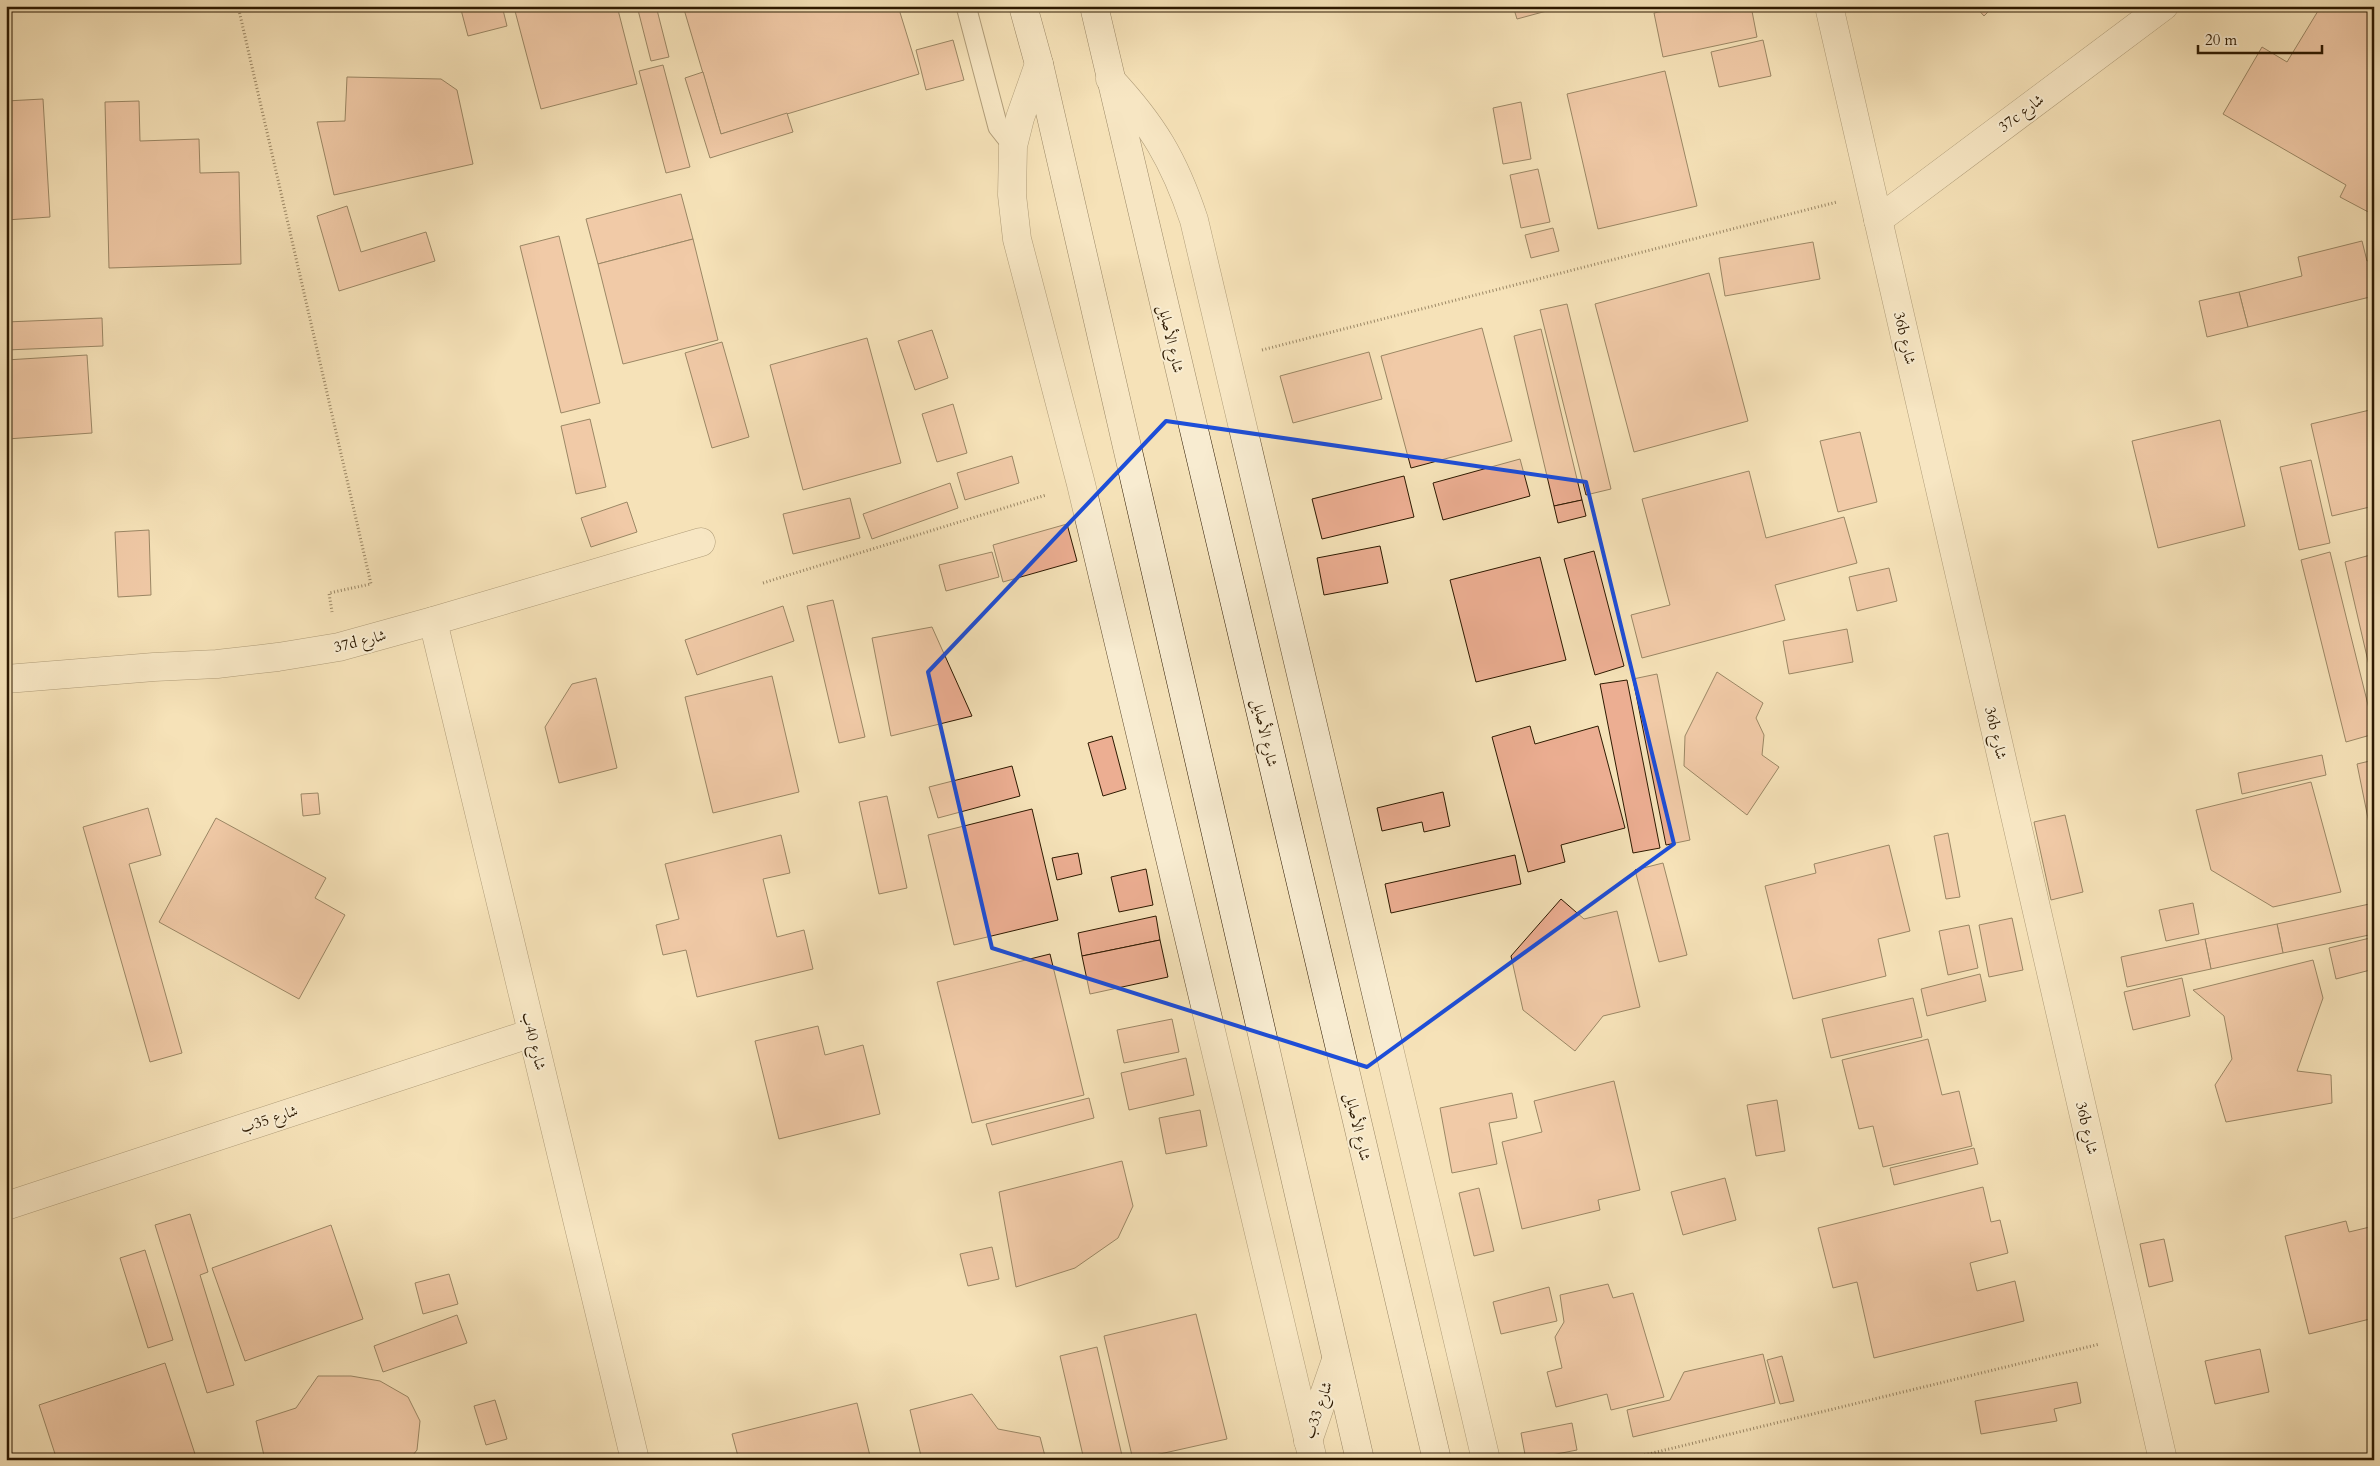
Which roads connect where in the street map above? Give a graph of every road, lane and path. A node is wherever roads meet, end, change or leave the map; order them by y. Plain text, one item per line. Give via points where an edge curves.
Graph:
1 (238, 6) edge
2 (966, 6) edge
3 (1023, 6) edge
4 (1094, 6) edge
5 (1829, 6) edge
6 (2164, 6) edge
7 (1039, 64) junction
8 (1110, 79) junction
9 (1012, 146) junction
10 (1871, 193) junction
11 (1878, 220) junction
12 (1227, 359) junction
13 (1081, 484) junction
14 (702, 542) dead end
15 (763, 583) dead end
16 (433, 621) junction
17 (339, 646) junction
18 (6, 679) edge
19 (532, 1033) junction
20 (6, 1206) edge
21 (2135, 1336) junction
22 (1336, 1360) junction
23 (1306, 1454) edge
24 (634, 1460) edge
25 (1360, 1460) edge
26 (1437, 1460) edge
27 (1486, 1460) edge
28 (1624, 1460) edge
29 (2163, 1460) edge

1 - 17 path via 372,584 329,593
2 - 9 lane via 998,127
3 - 7 street
4 - 8 street, شارع الأصايل
5 - 10 street, 36b شارع
6 - 11 street, 37c شارع
7 - 9 street
7 - 22 street
8 - 12 street via 1136,108 1172,161 1194,220
8 - 26 street, شارع الأصايل
9 - 13 street via 1012,195 1017,239
10 - 11 street, 36b شارع
10 - 12 path
11 - 21 street, 36b شارع
12 - 27 street
13 - 15 path
13 - 23 street
14 - 16 street, 37d شارع
16 - 17 street, 37d شارع
16 - 19 street, شارع 40ب
17 - 18 street, 37d شارع via 216,664
19 - 20 street, شارع 35ب
19 - 24 street, شارع 40ب
21 - 28 path
21 - 29 street, 36b شارع
22 - 23 street, شارع 33ب
22 - 25 street

